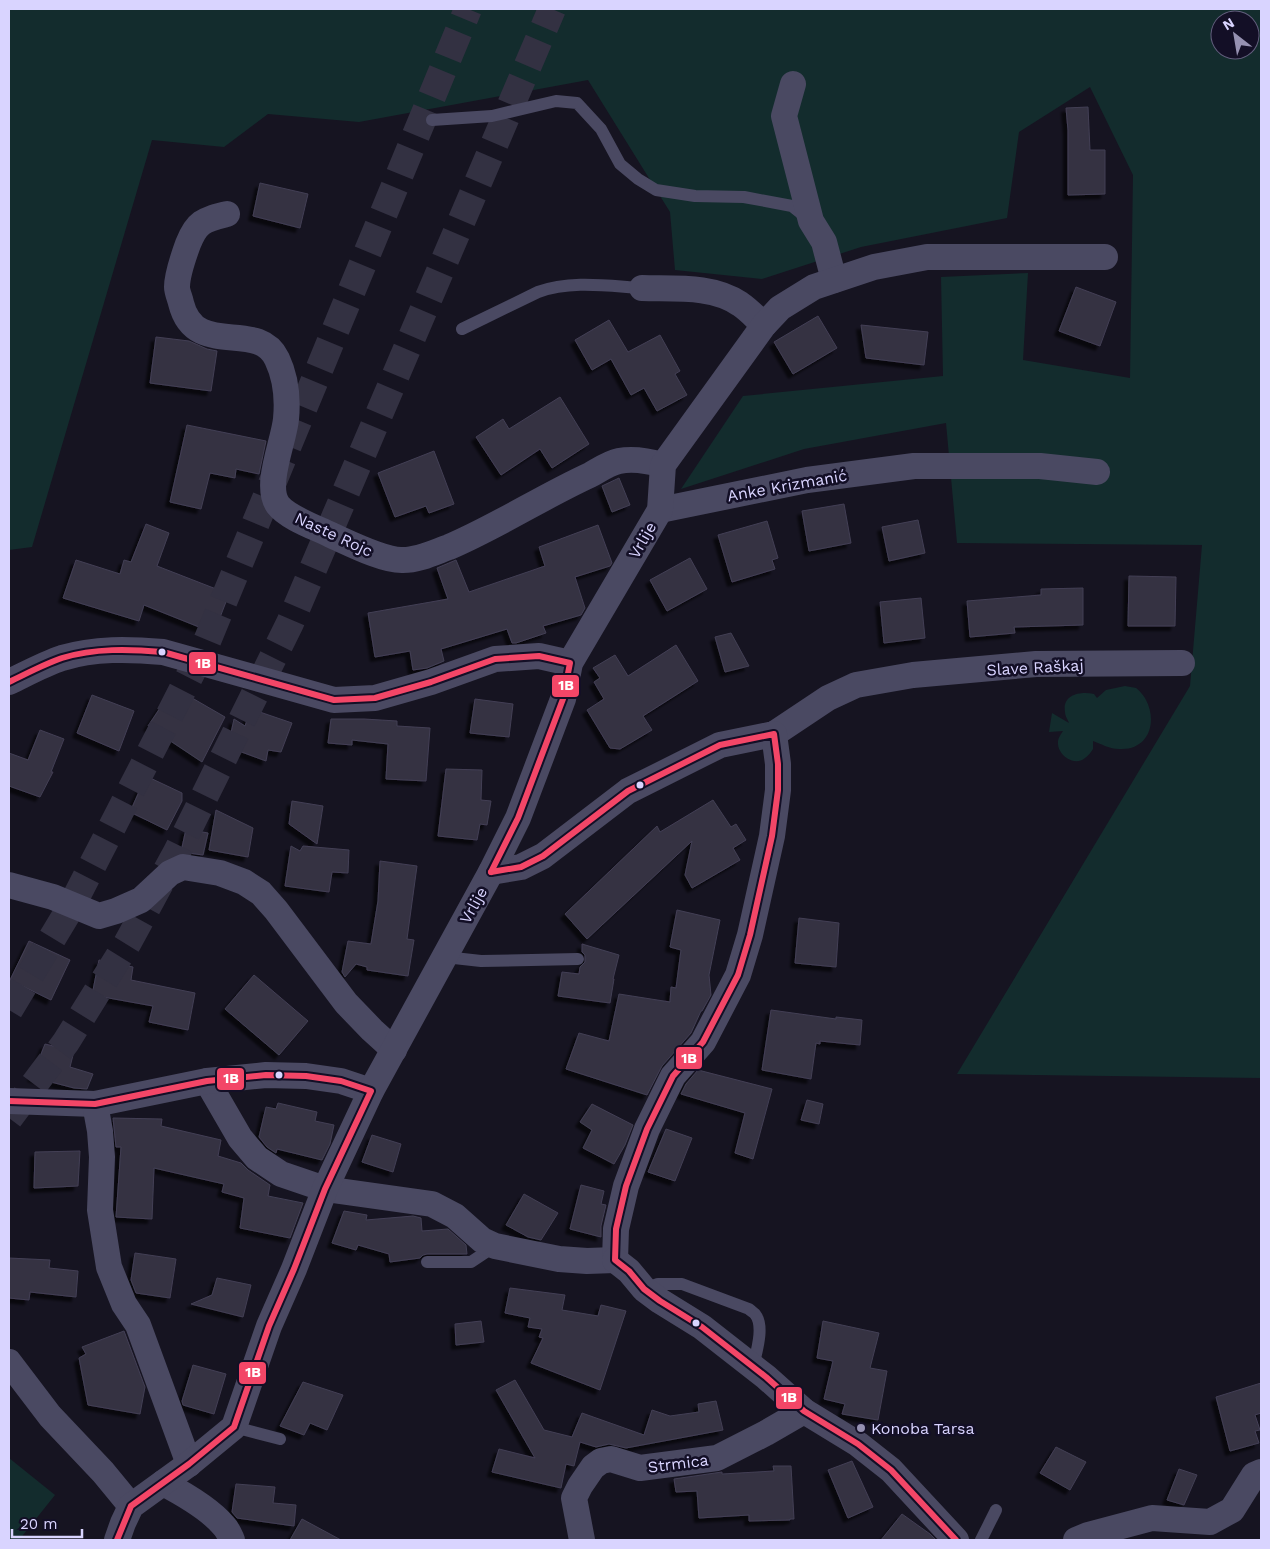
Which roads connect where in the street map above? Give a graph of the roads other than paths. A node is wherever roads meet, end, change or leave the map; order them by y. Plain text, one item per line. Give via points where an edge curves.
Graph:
1 (793, 84) dead end
2 (432, 120) dead end
3 (227, 214) dead end
4 (811, 221) junction
5 (1105, 257) dead end
6 (834, 280) junction
7 (642, 288) joint
8 (764, 325) junction
9 (462, 329) dead end
10 (663, 465) junction
11 (1097, 472) dead end
12 (660, 510) junction
13 (570, 663) junction
14 (1182, 664) dead end
15 (9, 682) edge
16 (774, 734) junction
17 (491, 872) junction
18 (9, 885) edge
19 (445, 957) junction
20 (578, 959) dead end
21 (394, 1050) junction
22 (206, 1081) junction
23 (371, 1091) junction
24 (9, 1101) edge
25 (95, 1104) junction
26 (325, 1190) junction
27 (495, 1246) junction
28 (615, 1260) junction
29 (427, 1262) dead end
30 (644, 1289) junction
31 (9, 1362) edge
32 (752, 1366) junction
33 (804, 1411) junction
34 (234, 1427) junction
35 (280, 1439) dead end
36 (189, 1464) junction
37 (1261, 1472) edge
38 (163, 1483) junction
39 (131, 1506) junction
40 (996, 1510) dead end
41 (117, 1540) edge
42 (232, 1540) edge
43 (582, 1540) edge
44 (956, 1540) edge
45 (981, 1540) edge
46 (1076, 1540) edge

1 - 4 street via 784,116
2 - 4 lane via 492,116 556,101 576,103 601,129 620,164 656,190 695,196 744,197 792,206
3 - 10 street, Naste Rojc via 210,218 194,230 183,257 177,287 184,313 193,326 207,334 248,339 266,345 276,356 284,375 286,418 274,470 273,490 278,505 295,518 385,557 417,558 469,538 619,461 644,460
4 - 6 street via 824,242
5 - 6 street via 927,257 874,267
6 - 8 street via 814,287 780,308
7 - 8 street via 708,291 725,296 740,304
7 - 9 lane via 568,285 551,288
8 - 10 street
10 - 12 street, Vrlije
11 - 12 street, Anke Krizmanić via 1040,466 914,466 806,480
12 - 13 street, Vrlije
13 - 15 street via 539,656 495,659 375,698 334,700 162,652 134,649 102,650 62,658
13 - 17 street, Vrlije via 563,699 518,818
14 - 16 street, Slave Raškaj via 1036,664 913,675 856,685 828,698
16 - 17 street, Slave Raškaj via 720,745 628,791 543,856 521,867
16 - 28 street via 778,790 772,836 738,975 702,1042 674,1076 647,1129 626,1186 616,1229
17 - 19 street, Vrlije
18 - 21 street via 53,897 99,916 141,900 170,872 183,867 220,873 244,882 261,893 346,1003
19 - 20 lane via 481,961
19 - 21 street, Vrlije
21 - 23 street, Vrlije
22 - 23 street via 266,1074 306,1076 341,1081
22 - 25 street
22 - 26 street via 240,1138 257,1158 281,1174
23 - 26 street, Vrlije
24 - 25 street
25 - 36 street via 102,1157 100,1210 109,1267 124,1304 138,1325
26 - 27 street via 432,1204 455,1216 482,1240
26 - 34 street, Vrlije via 270,1326
27 - 28 street via 560,1259 587,1262
27 - 29 lane via 471,1262
28 - 30 street
30 - 32 street via 702,1327
30 - 32 lane via 658,1284 682,1284 749,1309 756,1315 760,1329
31 - 39 street via 50,1416
32 - 33 street
33 - 43 street, Strmica via 717,1458 640,1468 611,1459 601,1461 593,1467 574,1498
33 - 44 street via 858,1444 891,1470
34 - 35 lane
34 - 36 street
36 - 38 street
37 - 46 street via 1254,1475 1232,1510 1210,1522 1152,1518
38 - 39 street
38 - 42 street via 207,1511 225,1526
39 - 41 street
40 - 45 lane

